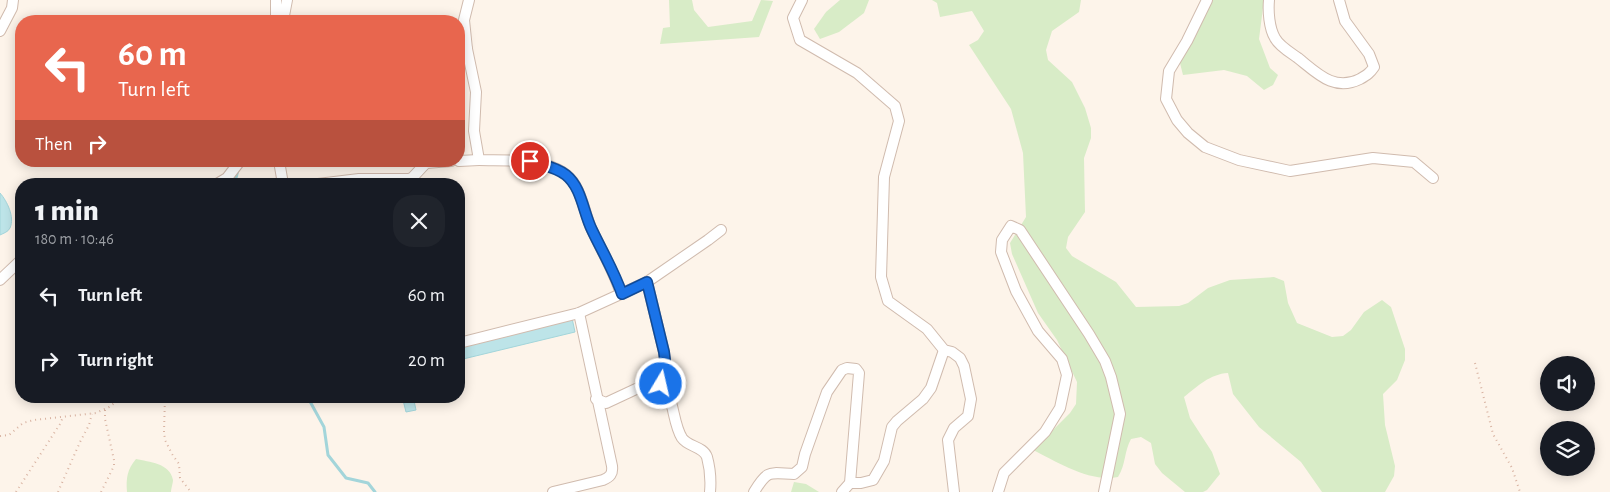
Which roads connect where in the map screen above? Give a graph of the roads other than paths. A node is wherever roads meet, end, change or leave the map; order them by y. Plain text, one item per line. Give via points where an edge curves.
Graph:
1 (12, 0) edge
2 (276, 0) edge
3 (287, 0) edge
4 (469, 0) edge
5 (802, 0) edge
6 (1207, 0) edge
7 (1269, 0) edge
8 (1339, 0) edge
9 (276, 15) edge
10 (285, 15) edge
11 (465, 16) edge
12 (0, 31) edge
13 (465, 56) edge
14 (479, 160) junction
15 (465, 161) edge
16 (236, 167) edge
17 (422, 167) edge
18 (230, 178) edge
19 (411, 178) edge
20 (1433, 178) dead end
21 (721, 230) dead end
22 (15, 266) edge
23 (0, 280) edge
24 (647, 282) junction
25 (622, 294) junction
26 (579, 313) junction
27 (465, 342) edge
28 (944, 350) junction
29 (661, 384) junction
30 (596, 399) junction
31 (850, 483) junction
32 (553, 492) edge
33 (710, 492) edge
34 (754, 492) edge
35 (842, 492) edge
36 (954, 492) edge
37 (998, 492) edge
38 (1104, 492) edge

1 - 12 street via 12,8
2 - 9 street
3 - 10 street
4 - 11 street
5 - 28 street via 794,18 800,40 857,73 895,106 899,120 884,177 882,277 888,301 927,329
6 - 20 street via 1169,71 1166,99 1177,120 1205,147 1239,160 1290,171 1373,158 1414,162
7 - 8 street via 1275,38 1327,80 1341,84 1370,73 1374,67 1369,54 1345,21
13 - 14 street via 476,92 474,131
14 - 15 street
14 - 25 street via 530,161 557,169 570,179
16 - 18 street
17 - 19 street
21 - 24 street
22 - 23 street
24 - 25 street
24 - 29 street via 664,352
25 - 26 street
26 - 27 street
26 - 30 street
28 - 31 street via 931,388 892,427 884,462 872,480
28 - 36 street via 960,358 971,399 968,416 954,428 948,440
29 - 30 street via 651,382 606,403
29 - 33 street via 682,437 706,456
30 - 32 street via 612,474 603,480
31 - 34 street via 859,373 856,369 847,368 842,370 827,392 802,467 794,474 772,473 764,477
31 - 35 street
37 - 38 street via 1004,473 1045,432 1060,408 1067,375 1062,359 1038,331 1016,291 1001,252 1002,240 1012,226 1020,230 1059,288 1105,361 1111,377 1120,414

